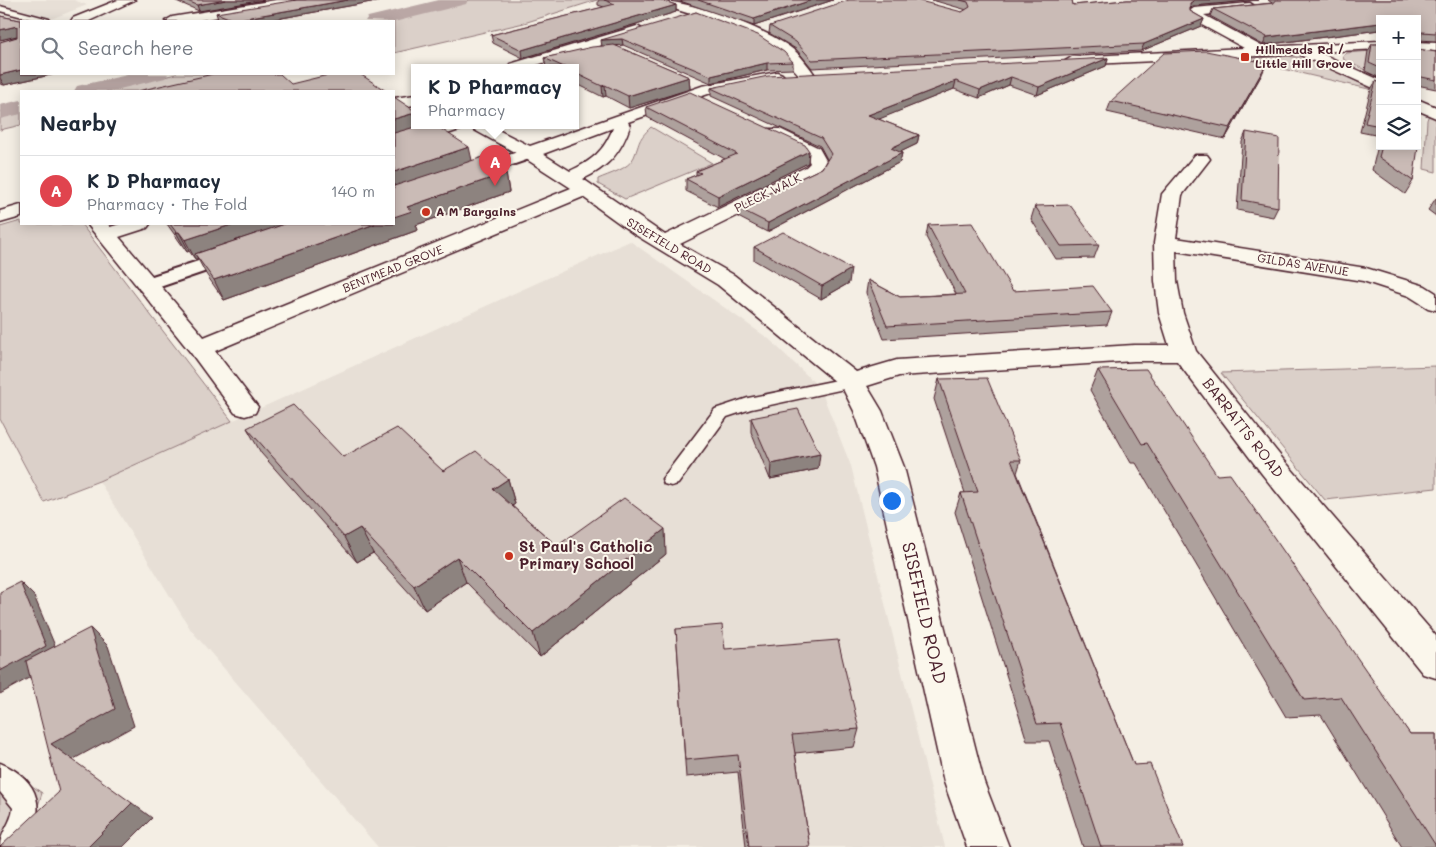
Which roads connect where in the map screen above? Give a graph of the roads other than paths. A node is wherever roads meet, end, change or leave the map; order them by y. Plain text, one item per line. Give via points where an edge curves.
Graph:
1 (129, 0) edge
2 (299, 0) edge
3 (659, 0) edge
4 (1267, 5) edge
5 (0, 8) edge
6 (696, 12) junction
7 (42, 20) edge
8 (80, 20) edge
9 (178, 20) edge
10 (669, 20) edge
11 (776, 25) edge
12 (652, 26) edge
13 (752, 33) junction
14 (1376, 45) edge
15 (1421, 46) edge
16 (1436, 47) edge
17 (1300, 49) junction
18 (617, 50) edge
19 (1262, 52) junction
20 (592, 53) joint
21 (1055, 62) edge
22 (525, 64) edge
23 (554, 64) edge
24 (827, 74) edge
25 (807, 75) junction
26 (1376, 84) edge
27 (411, 101) edge
28 (395, 103) edge
29 (1419, 105) edge
30 (1436, 112) edge
31 (615, 120) junction
32 (756, 124) edge
33 (449, 129) edge
34 (484, 129) edge
35 (395, 146) edge
36 (529, 153) junction
37 (1201, 159) dead end
38 (577, 184) junction
39 (395, 200) edge
40 (20, 211) edge
41 (0, 217) edge
42 (132, 225) edge
43 (101, 229) edge
44 (1165, 243) junction
45 (663, 244) junction
46 (249, 250) edge
47 (148, 285) junction
48 (1436, 303) edge
49 (200, 348) junction
50 (1184, 353) junction
51 (852, 382) junction
52 (244, 407) dead end
53 (671, 479) dead end
54 (1436, 662) edge
55 (0, 776) edge
56 (9, 847) edge
57 (988, 847) edge

1 - 8 street
2 - 9 street
3 - 6 street
4 - 19 street via 1194,12 1194,15
5 - 7 lane
6 - 10 street
6 - 13 street
11 - 13 street
12 - 22 street
13 - 25 street via 790,54
14 - 17 street
15 - 16 street
17 - 19 street
17 - 26 street
18 - 20 street
19 - 21 street
20 - 23 lane
24 - 25 street
25 - 31 street via 767,77 712,97 690,88
27 - 28 street
29 - 30 street
31 - 36 street
31 - 38 street, BENTMEAD GROVE via 622,126 615,147
32 - 45 street, PLECK WALK via 813,152 819,164 813,171
33 - 35 street
34 - 36 street, SISEFIELD ROAD
36 - 38 street, SISEFIELD ROAD
36 - 39 street
37 - 44 street, BARRATTS ROAD via 1172,194
38 - 45 street, SISEFIELD ROAD
38 - 49 street, BENTMEAD GROVE
40 - 41 street
42 - 43 street
43 - 47 street
44 - 48 street, GILDAS AVENUE via 1366,275 1417,291
44 - 50 street, BARRATTS ROAD via 1171,313
45 - 51 street, SISEFIELD ROAD via 726,280
46 - 47 street
47 - 49 street
49 - 52 street
50 - 51 street via 1134,353 897,368
50 - 54 street, BARRATTS ROAD via 1272,466
51 - 53 lane via 748,404 721,413
51 - 57 street, SISEFIELD ROAD via 868,411 889,467 964,782
55 - 56 lane via 22,794 27,807 23,823

